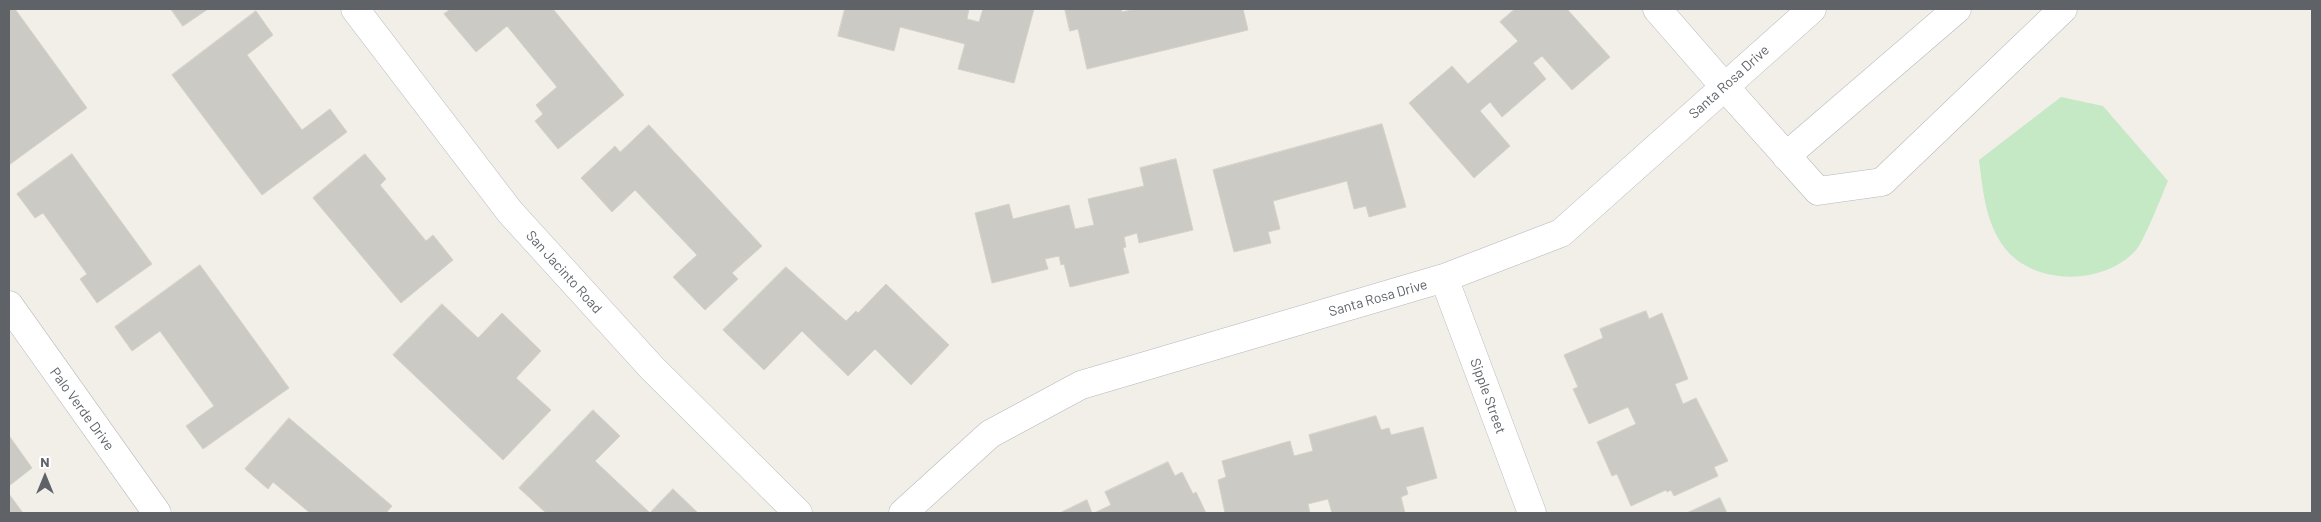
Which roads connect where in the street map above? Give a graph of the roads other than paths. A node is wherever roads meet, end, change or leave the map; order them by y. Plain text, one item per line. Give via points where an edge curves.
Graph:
1 (355, 9) edge
2 (1657, 9) edge
3 (1812, 9) edge
4 (1957, 9) edge
5 (2063, 9) edge
6 (1724, 86) junction
7 (1786, 156) junction
8 (1444, 278) junction
9 (9, 305) edge
10 (157, 513) edge
11 (798, 513) edge
12 (903, 513) edge
13 (1532, 513) edge

1 - 11 street, San Jacinto Road via 510,212 652,368
2 - 6 street
3 - 6 street, Santa Rosa Drive
4 - 7 street
5 - 7 street via 1882,182 1818,191
6 - 7 street
6 - 8 street, Santa Rosa Drive via 1561,233
8 - 12 street, Santa Rosa Drive via 1081,385 990,434
8 - 13 street, Sipple Street
9 - 10 street, Palo Verde Drive

